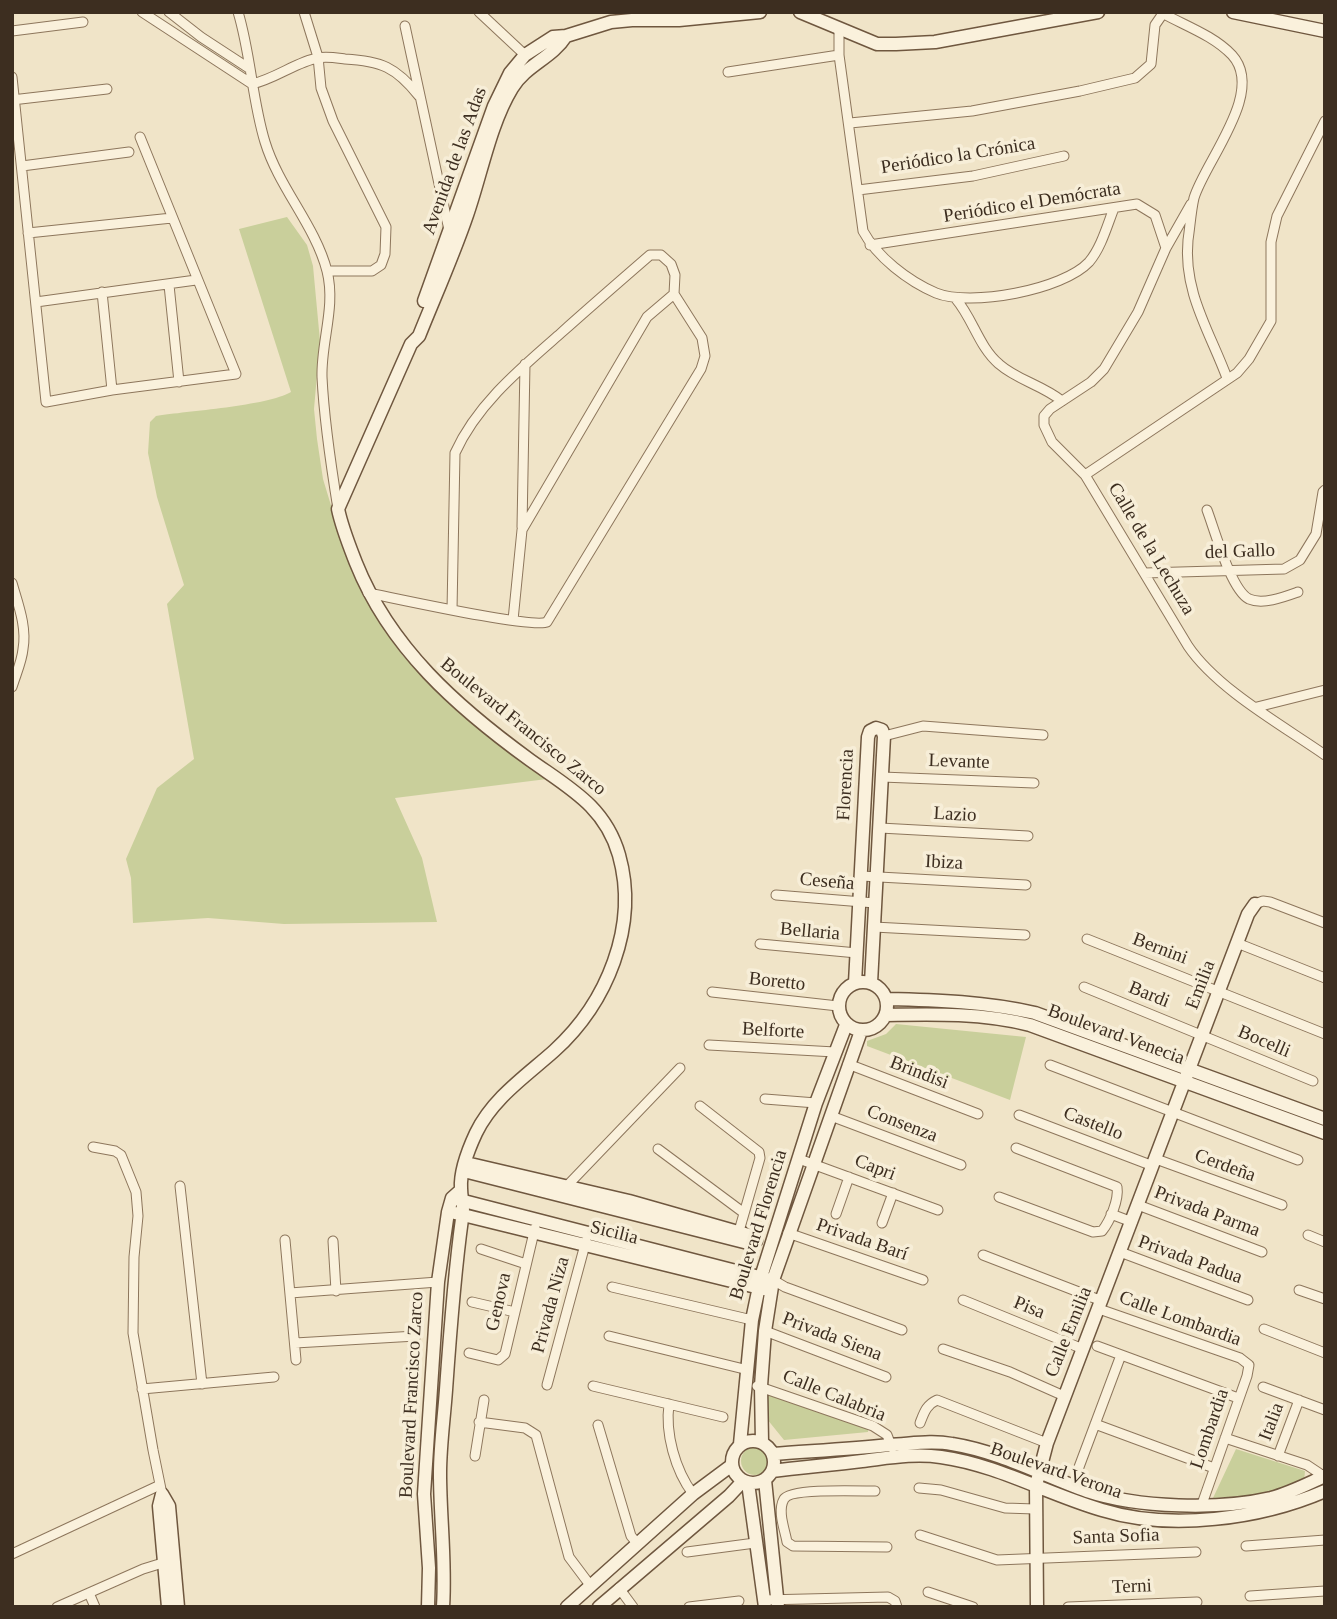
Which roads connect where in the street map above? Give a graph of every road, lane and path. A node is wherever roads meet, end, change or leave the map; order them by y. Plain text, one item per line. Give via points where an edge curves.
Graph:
1 (142, 12) edge
2 (169, 12) edge
3 (238, 12) edge
4 (304, 12) edge
5 (479, 12) edge
6 (760, 12) edge
7 (800, 12) edge
8 (1098, 12) edge
9 (1233, 12) edge
10 (1164, 13) edge
11 (679, 16) edge
12 (83, 22) dead end
13 (405, 26) dead end
14 (839, 30) junction
15 (1325, 31) edge
16 (12, 32) edge
17 (566, 36) junction
18 (525, 55) junction
19 (839, 55) junction
20 (318, 57) junction
21 (250, 69) junction
22 (728, 72) dead end
23 (12, 77) edge
24 (252, 84) junction
25 (107, 89) dead end
26 (419, 96) junction
27 (13, 100) edge
28 (1325, 121) edge
29 (850, 123) junction
30 (140, 137) dead end
31 (129, 152) dead end
32 (1064, 156) dead end
33 (22, 166) junction
34 (858, 190) junction
35 (1194, 197) junction
36 (1114, 208) junction
37 (172, 218) junction
38 (449, 232) junction
39 (28, 233) junction
40 (870, 244) junction
41 (1167, 248) junction
42 (327, 271) junction
43 (197, 280) junction
44 (169, 285) junction
45 (102, 292) junction
46 (674, 294) junction
47 (956, 299) junction
48 (36, 302) junction
49 (411, 344) junction
50 (525, 364) junction
51 (1227, 378) junction
52 (179, 382) junction
53 (112, 390) junction
54 (1062, 401) junction
55 (1085, 475) junction
56 (1325, 490) edge
57 (338, 509) junction
58 (1207, 510) dead end
59 (522, 530) junction
60 (1228, 571) junction
61 (1146, 573) junction
62 (12, 583) edge
63 (1298, 592) dead end
64 (368, 593) junction
65 (452, 610) junction
66 (513, 620) junction
67 (12, 687) edge
68 (1325, 690) edge
69 (1257, 707) junction
70 (1043, 735) dead end
71 (884, 736) junction
72 (1325, 755) edge
73 (882, 777) junction
74 (1034, 783) dead end
75 (880, 828) junction
76 (1028, 836) dead end
77 (861, 876) junction
78 (877, 877) junction
79 (1026, 885) dead end
80 (776, 895) dead end
81 (859, 902) junction
82 (875, 904) junction
83 (1255, 904) joint
84 (1325, 923) edge
85 (874, 927) junction
86 (1025, 935) dead end
87 (1087, 939) dead end
88 (1237, 943) junction
89 (760, 944) dead end
90 (857, 953) junction
91 (1325, 978) edge
92 (855, 983) junction
93 (871, 983) junction
94 (1084, 987) dead end
95 (1219, 991) junction
96 (712, 992) dead end
97 (887, 999) junction
98 (838, 1006) junction
99 (886, 1015) junction
100 (846, 1025) junction
101 (861, 1031) junction
102 (1202, 1034) junction
103 (1325, 1034) edge
104 (709, 1045) dead end
105 (835, 1052) junction
106 (848, 1064) junction
107 (1050, 1065) dead end
108 (680, 1068) dead end
109 (1187, 1075) junction
110 (1313, 1081) dead end
111 (765, 1099) dead end
112 (816, 1103) junction
113 (700, 1106) dead end
114 (1173, 1113) junction
115 (978, 1114) dead end
116 (1019, 1115) dead end
117 (831, 1116) junction
118 (1325, 1119) edge
119 (1325, 1133) edge
120 (93, 1147) dead end
121 (1016, 1148) dead end
122 (658, 1149) dead end
123 (799, 1159) junction
124 (1298, 1160) dead end
125 (1155, 1163) junction
126 (813, 1164) junction
127 (961, 1165) dead end
128 (465, 1167) junction
129 (849, 1177) junction
130 (180, 1186) dead end
131 (563, 1190) junction
132 (893, 1194) junction
133 (459, 1196) junction
134 (999, 1197) dead end
135 (1138, 1205) junction
136 (1282, 1205) dead end
137 (938, 1210) dead end
138 (448, 1212) junction
139 (744, 1213) junction
140 (836, 1214) dead end
141 (1111, 1214) junction
142 (463, 1215) junction
143 (1132, 1222) junction
144 (881, 1223) dead end
145 (536, 1226) junction
146 (788, 1233) junction
147 (1308, 1235) dead end
148 (738, 1236) joint
149 (586, 1239) junction
150 (285, 1240) dead end
151 (333, 1241) dead end
152 (1325, 1242) edge
153 (481, 1249) dead end
154 (1120, 1252) junction
155 (1262, 1252) dead end
156 (983, 1255) dead end
157 (526, 1264) junction
158 (923, 1280) dead end
159 (438, 1282) junction
160 (769, 1284) junction
161 (612, 1287) dead end
162 (1299, 1290) dead end
163 (336, 1291) junction
164 (290, 1293) junction
165 (1325, 1299) edge
166 (962, 1300) dead end
167 (1248, 1300) dead end
168 (472, 1303) dead end
169 (1100, 1305) junction
170 (515, 1312) junction
171 (752, 1321) junction
172 (1264, 1329) dead end
173 (902, 1330) dead end
174 (765, 1331) junction
175 (416, 1336) dead end
176 (609, 1336) dead end
177 (295, 1343) junction
178 (1097, 1346) dead end
179 (943, 1349) dead end
180 (1083, 1349) junction
181 (469, 1353) dead end
182 (1325, 1353) edge
183 (1121, 1355) junction
184 (296, 1360) dead end
185 (1249, 1365) joint
186 (748, 1370) junction
187 (274, 1377) dead end
188 (886, 1377) dead end
189 (202, 1384) junction
190 (747, 1384) junction
191 (547, 1385) dead end
192 (761, 1386) junction
193 (593, 1387) dead end
194 (1263, 1387) dead end
195 (142, 1389) junction
196 (1064, 1395) junction
197 (1238, 1398) junction
198 (484, 1400) dead end
199 (1300, 1400) junction
200 (669, 1404) junction
201 (1325, 1410) edge
202 (723, 1417) dead end
203 (480, 1422) junction
204 (920, 1423) dead end
205 (1096, 1424) junction
206 (598, 1425) dead end
207 (1225, 1438) junction
208 (762, 1442) junction
209 (1047, 1443) junction
210 (740, 1444) junction
211 (891, 1451) junction
212 (773, 1454) junction
213 (475, 1456) dead end
214 (1278, 1456) junction
215 (732, 1465) junction
216 (1079, 1467) dead end
217 (1214, 1468) junction
218 (1039, 1470) junction
219 (769, 1475) junction
220 (1325, 1476) edge
221 (746, 1482) junction
222 (1036, 1485) junction
223 (919, 1488) dead end
224 (161, 1490) junction
225 (875, 1491) dead end
226 (1325, 1491) edge
227 (693, 1494) junction
228 (720, 1504) junction
229 (1202, 1504) junction
230 (1035, 1509) junction
231 (752, 1513) junction
232 (776, 1522) junction
233 (920, 1535) dead end
234 (1325, 1540) edge
235 (637, 1543) junction
236 (755, 1543) junction
237 (1246, 1546) dead end
238 (887, 1547) dead end
239 (687, 1552) dead end
240 (1196, 1552) dead end
241 (12, 1554) edge
242 (1037, 1558) junction
243 (169, 1561) junction
244 (590, 1585) junction
245 (619, 1588) junction
246 (1325, 1591) edge
247 (928, 1592) dead end
248 (89, 1593) junction
249 (1250, 1596) dead end
250 (739, 1601) dead end
251 (1197, 1602) dead end
252 (771, 1603) edge
253 (57, 1607) edge
254 (95, 1607) edge
255 (168, 1607) edge
256 (178, 1607) edge
257 (428, 1607) edge
258 (443, 1607) edge
259 (567, 1607) edge
260 (599, 1607) edge
261 (633, 1607) edge
262 (689, 1607) edge
263 (897, 1607) edge
264 (973, 1607) edge
265 (1037, 1607) edge
266 (1068, 1607) edge

1 - 24 street
2 - 21 street
3 - 21 street
4 - 20 street
5 - 18 street
6 - 11 street
7 - 14 street
8 - 14 street via 935,42 877,44
9 - 15 street
10 - 29 street via 1155,25 1151,64 1135,78 972,111
10 - 35 street via 1220,44 1241,69 1233,119
11 - 17 street via 611,22
12 - 16 street
13 - 26 street
14 - 19 street
17 - 18 street, Avenida de las Adas via 554,37
17 - 49 street, Avenida de las Adas via 560,46 520,76 503,106 467,217 419,335
18 - 38 street, Avenida de las Adas via 501,88
19 - 22 street
19 - 29 street
20 - 24 street
20 - 26 street via 382,64 396,71
20 - 42 street via 321,88 333,121 382,216 387,240 381,265 372,271
21 - 24 street
23 - 27 street
24 - 42 street via 264,142
25 - 27 street
26 - 38 street
27 - 33 street
28 - 51 street via 1278,216 1271,242 1271,321 1242,368
29 - 34 street
30 - 37 street
31 - 33 street
32 - 34 street, Periódico la Crónica via 974,176
33 - 39 street
34 - 40 street via 863,231
35 - 41 street
35 - 51 street via 1187,271 1195,303
36 - 40 street, Periódico el Demócrata
36 - 41 street, Periódico el Demócrata via 1137,204 1146,208 1159,222
36 - 47 street via 1095,253 1071,276 1038,288
37 - 39 street
37 - 43 street
38 - 49 street, Avenida de las Adas
39 - 48 street
40 - 47 street via 916,282
41 - 54 street via 1138,312 1104,369
42 - 57 street via 329,320 322,377
43 - 44 street
43 - 52 street via 236,374
44 - 45 street
44 - 52 street
45 - 48 street
45 - 53 street
46 - 50 street via 671,264 661,255 650,255
46 - 59 street via 647,317
46 - 66 street via 702,338 705,356 701,369 547,622
47 - 54 street via 999,365
48 - 53 street via 46,402
49 - 57 street, Avenida de las Adas
50 - 59 street
50 - 65 street via 463,434 454,453
51 - 55 street
52 - 53 street
54 - 55 street, Calle de la Lechuza via 1044,416 1044,425 1052,442
55 - 61 street, Calle de la Lechuza
56 - 60 street, del Gallo via 1316,534 1300,560 1284,569
57 - 64 street, Boulevard Francisco Zarco
58 - 60 street
59 - 66 street
60 - 61 street, del Gallo
60 - 63 street via 1249,599
61 - 69 street, Calle de la Lechuza via 1196,657
62 - 67 street via 23,637
64 - 65 street
64 - 128 street, Boulevard Francisco Zarco via 402,645 433,681 597,813 614,840 622,868 624,904 613,969 572,1034 488,1111
65 - 66 street
68 - 69 street
69 - 72 street, Calle de la Lechuza
70 - 71 street via 923,726
71 - 73 street, Florencia
71 - 77 street, Florencia via 876,728 868,737
73 - 74 street, Levante
73 - 75 street, Florencia
75 - 76 street, Lazio
75 - 78 street, Florencia
77 - 78 street, Ibiza
77 - 81 street, Florencia
78 - 79 street, Ibiza
78 - 82 street, Florencia
80 - 81 street, Ceseña
81 - 82 street, Ceseña
81 - 90 street, Florencia
82 - 85 street, Florencia
83 - 84 street via 1270,902
83 - 88 street, Emilia
85 - 86 street
85 - 93 street, Florencia
87 - 95 street, Bernini
88 - 91 street
88 - 95 street, Emilia
89 - 90 street, Bellaria
90 - 92 street, Florencia
92 - 93 street
92 - 98 street via 842,994
93 - 97 street
94 - 102 street, Bardi
95 - 102 street, Emilia
95 - 103 street, Bernini
96 - 98 street, Boretto
97 - 99 street
97 - 109 street, Boulevard Venecia via 948,1000 1035,1013
98 - 100 street
99 - 101 street via 876,1027
99 - 109 street, Boulevard Venecia via 1001,1018
100 - 101 street
100 - 105 street, Boulevard Florencia
101 - 106 street, Boulevard Florencia
102 - 109 street, Emilia
102 - 110 street, Bocelli
104 - 105 street, Belforte
105 - 112 street, Boulevard Florencia
106 - 115 street, Brindisi
106 - 117 street, Boulevard Florencia
107 - 114 street
108 - 131 street
109 - 114 street, Calle Emilia
109 - 118 street, Boulevard Venecia
109 - 119 street, Boulevard Venecia
111 - 112 street
112 - 123 street, Boulevard Florencia
113 - 139 street via 759,1152
114 - 124 street
114 - 125 street, Calle Emilia
116 - 125 street, Castello
117 - 126 street, Boulevard Florencia
117 - 127 street, Consenza
120 - 195 street via 121,1155 136,1192 133,1333
121 - 141 street via 1117,1187
122 - 139 street
123 - 126 street, Capri
123 - 160 street, Boulevard Florencia
125 - 135 street, Calle Emilia
125 - 136 street, Cerdeña
126 - 129 street, Capri
126 - 146 street, Boulevard Florencia
128 - 131 street
128 - 133 street, Boulevard Francisco Zarco
129 - 132 street, Capri
129 - 140 street
130 - 189 street
131 - 148 street
132 - 137 street, Capri
132 - 144 street
133 - 138 street, Boulevard Francisco Zarco
133 - 142 street, Boulevard Francisco Zarco
133 - 145 street, Sicilia
134 - 141 street via 1093,1232 1102,1231
135 - 143 street, Calle Emilia
135 - 155 street, Privada Parma
138 - 142 street, Sicilia
138 - 159 street, Boulevard Francisco Zarco
139 - 148 street
141 - 143 street
142 - 145 street, Sicilia
142 - 258 street, Boulevard Francisco Zarco via 452,1294 440,1471
143 - 154 street, Calle Emilia
145 - 149 street, Sicilia
145 - 157 street, Genova
146 - 158 street, Privada Barí
146 - 160 street, Boulevard Florencia
147 - 152 street
149 - 160 street, Sicilia
149 - 191 street, Privada Niza
150 - 164 street
151 - 163 street
153 - 157 street
154 - 167 street, Privada Padua
154 - 169 street, Calle Emilia
156 - 169 street, Calle Lombardia
157 - 170 street, Genova
159 - 163 street
159 - 257 street, Boulevard Francisco Zarco via 424,1494
160 - 171 street, Boulevard Florencia
160 - 173 street
160 - 174 street, Boulevard Florencia
161 - 171 street
162 - 165 street
163 - 164 street
164 - 177 street
166 - 180 street, Pisa
168 - 170 street
169 - 180 street, Calle Emilia
169 - 185 street, Calle Lombardia
170 - 181 street, Genova via 504,1357 498,1360
171 - 186 street, Boulevard Florencia
172 - 182 street
174 - 188 street, Privada Siena
174 - 192 street, Boulevard Florencia
175 - 177 street
176 - 186 street
177 - 184 street
178 - 183 street
179 - 196 street
180 - 196 street, Calle Emilia
183 - 197 street
183 - 205 street
185 - 197 street, Lombardia
186 - 190 street, Boulevard Florencia
187 - 189 street
189 - 195 street
190 - 192 street, Calle Calabria
190 - 210 street, Boulevard Florencia
192 - 208 street, Boulevard Florencia
192 - 211 street, Calle Calabria via 873,1426 887,1435
193 - 200 street
194 - 199 street
195 - 224 street
196 - 209 street, Calle Emilia
197 - 207 street, Lombardia
198 - 203 street
199 - 201 street
199 - 214 street, Italia
200 - 202 street
200 - 227 street via 668,1434
203 - 213 street
203 - 244 street via 525,1428 536,1435 569,1557
204 - 209 street via 924,1410 937,1400
205 - 216 street
205 - 217 street
206 - 235 street via 631,1536
207 - 214 street
207 - 217 street, Lombardia
208 - 210 street
208 - 212 street
209 - 218 street, Calle Emilia
210 - 215 street
211 - 212 street, Boulevard Verona
211 - 218 street, Boulevard Verona via 915,1441 950,1444
211 - 219 street, Boulevard Verona
211 - 222 street, Boulevard Verona via 964,1460
212 - 219 street
214 - 220 street
215 - 221 street
215 - 227 street
217 - 229 street, Lombardia
218 - 222 street, Calle Emilia
218 - 229 street, Boulevard Verona via 1125,1501
219 - 221 street
219 - 232 street
220 - 229 street, Boulevard Verona via 1270,1498
221 - 228 street
221 - 231 street
222 - 226 street, Boulevard Verona via 1102,1510 1172,1519 1277,1509
222 - 230 street, Calle Emilia
223 - 230 street via 1006,1508
224 - 241 street
224 - 243 street via 159,1506
225 - 232 street via 793,1493 785,1498
227 - 235 street
228 - 231 street via 739,1502
228 - 245 street
230 - 242 street, Calle Emilia
231 - 236 street
232 - 238 street via 793,1546
232 - 252 street
233 - 242 street, Santa Sofia via 997,1560
234 - 237 street
235 - 244 street
236 - 239 street
236 - 252 street
240 - 242 street, Santa Sofia
242 - 265 street, Calle Emilia
243 - 248 street
243 - 255 street
243 - 256 street
244 - 259 street
245 - 260 street
245 - 261 street
246 - 249 street
247 - 264 street
248 - 253 street
248 - 254 street
250 - 262 street
251 - 266 street, Terni
252 - 263 street via 888,1597

